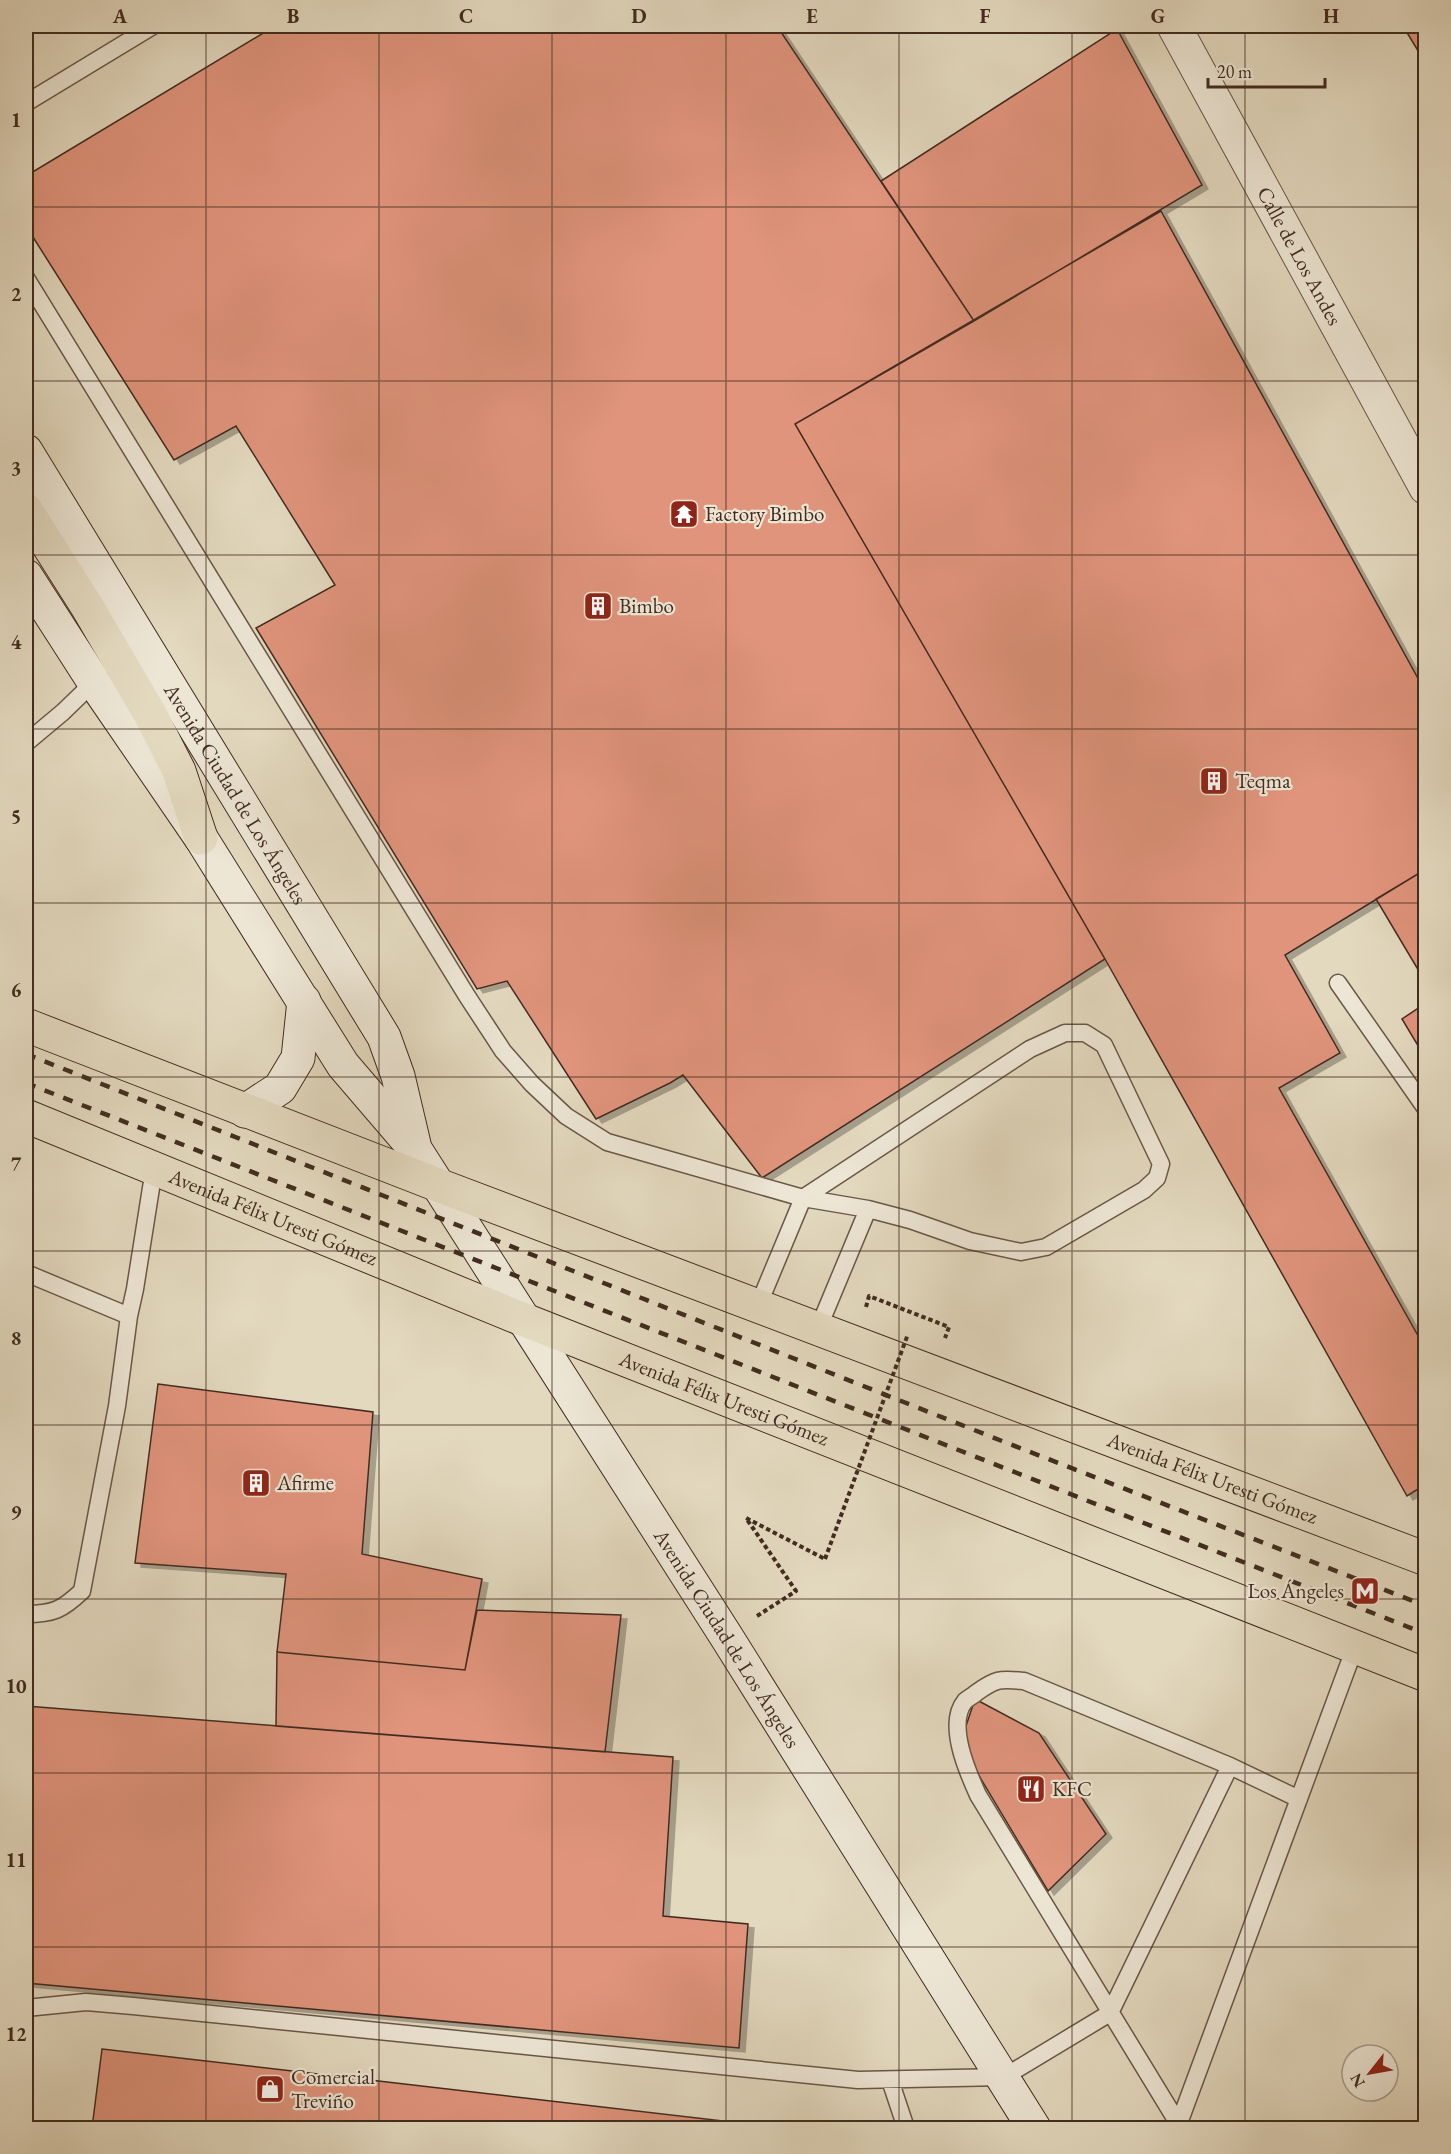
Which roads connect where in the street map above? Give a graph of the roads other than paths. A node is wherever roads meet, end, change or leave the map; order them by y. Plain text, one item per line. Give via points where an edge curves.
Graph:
1 (153, 26) edge
2 (1174, 26) edge
3 (26, 103) edge
4 (26, 278) edge
5 (26, 451) edge
6 (1425, 488) edge
7 (26, 510) edge
8 (26, 576) edge
9 (94, 682) junction
10 (26, 744) edge
11 (201, 838) junction
12 (1338, 983) dead end
13 (304, 1001) junction
14 (26, 1025) edge
15 (1425, 1109) edge
16 (245, 1111) junction
17 (26, 1116) edge
18 (415, 1149) junction
19 (154, 1169) junction
20 (438, 1185) junction
21 (803, 1198) junction
22 (868, 1209) junction
23 (26, 1273) edge
24 (758, 1306) junction
25 (129, 1316) junction
26 (522, 1319) junction
27 (818, 1329) junction
28 (1425, 1559) edge
29 (26, 1614) edge
30 (1355, 1647) junction
31 (1425, 1675) edge
32 (1230, 1766) junction
33 (1299, 1799) junction
34 (26, 2008) edge
35 (1110, 2013) junction
36 (1004, 2077) junction
37 (890, 2080) junction
38 (1180, 2127) edge
39 (906, 2128) edge
40 (1034, 2128) edge

1 - 3 lane
2 - 6 main road, Calle de Los Andes
4 - 21 lane via 503,1051 566,1116 607,1142
5 - 18 main road, Avenida Ciudad de Los Ángeles via 384,1037 399,1076
7 - 11 main road via 150,714 179,771
8 - 9 main road, Avenida Ciudad de Los Ángeles
9 - 10 lane
9 - 11 main road, Avenida Ciudad de Los Ángeles
11 - 13 main road, Avenida Ciudad de Los Ángeles
12 - 15 lane
13 - 16 main road via 298,1058 280,1089
13 - 18 main road, Avenida Ciudad de Los Ángeles via 343,1065
14 - 16 main road, Avenida Félix Uresti Gómez
16 - 20 main road, Avenida Félix Uresti Gómez
17 - 19 main road, Avenida Félix Uresti Gómez
18 - 20 main road, Avenida Ciudad de Los Ángeles
19 - 25 lane
19 - 26 main road, Avenida Félix Uresti Gómez
20 - 24 main road, Avenida Félix Uresti Gómez
20 - 26 main road, Avenida Ciudad de Los Ángeles
21 - 22 lane
21 - 22 lane via 1030,1049 1065,1033 1085,1033 1104,1045 1161,1164 1156,1178 1144,1190 1046,1247 1021,1252 970,1241
21 - 24 lane
22 - 27 lane
23 - 25 lane
24 - 27 main road, Avenida Félix Uresti Gómez
25 - 29 lane via 117,1406 82,1591 66,1607 47,1614
26 - 30 main road, Avenida Félix Uresti Gómez
26 - 36 main road, Avenida Ciudad de Los Ángeles
27 - 28 main road, Avenida Félix Uresti Gómez
30 - 31 main road, Avenida Félix Uresti Gómez
30 - 33 lane
32 - 33 lane
32 - 35 lane
32 - 35 lane via 1024,1681 1000,1679 965,1701 958,1716 960,1748 978,1795
33 - 38 lane
34 - 37 lane via 86,2002 858,2080
35 - 36 lane
35 - 38 lane
36 - 37 lane
36 - 40 main road, Avenida Ciudad de Los Ángeles
37 - 39 lane

